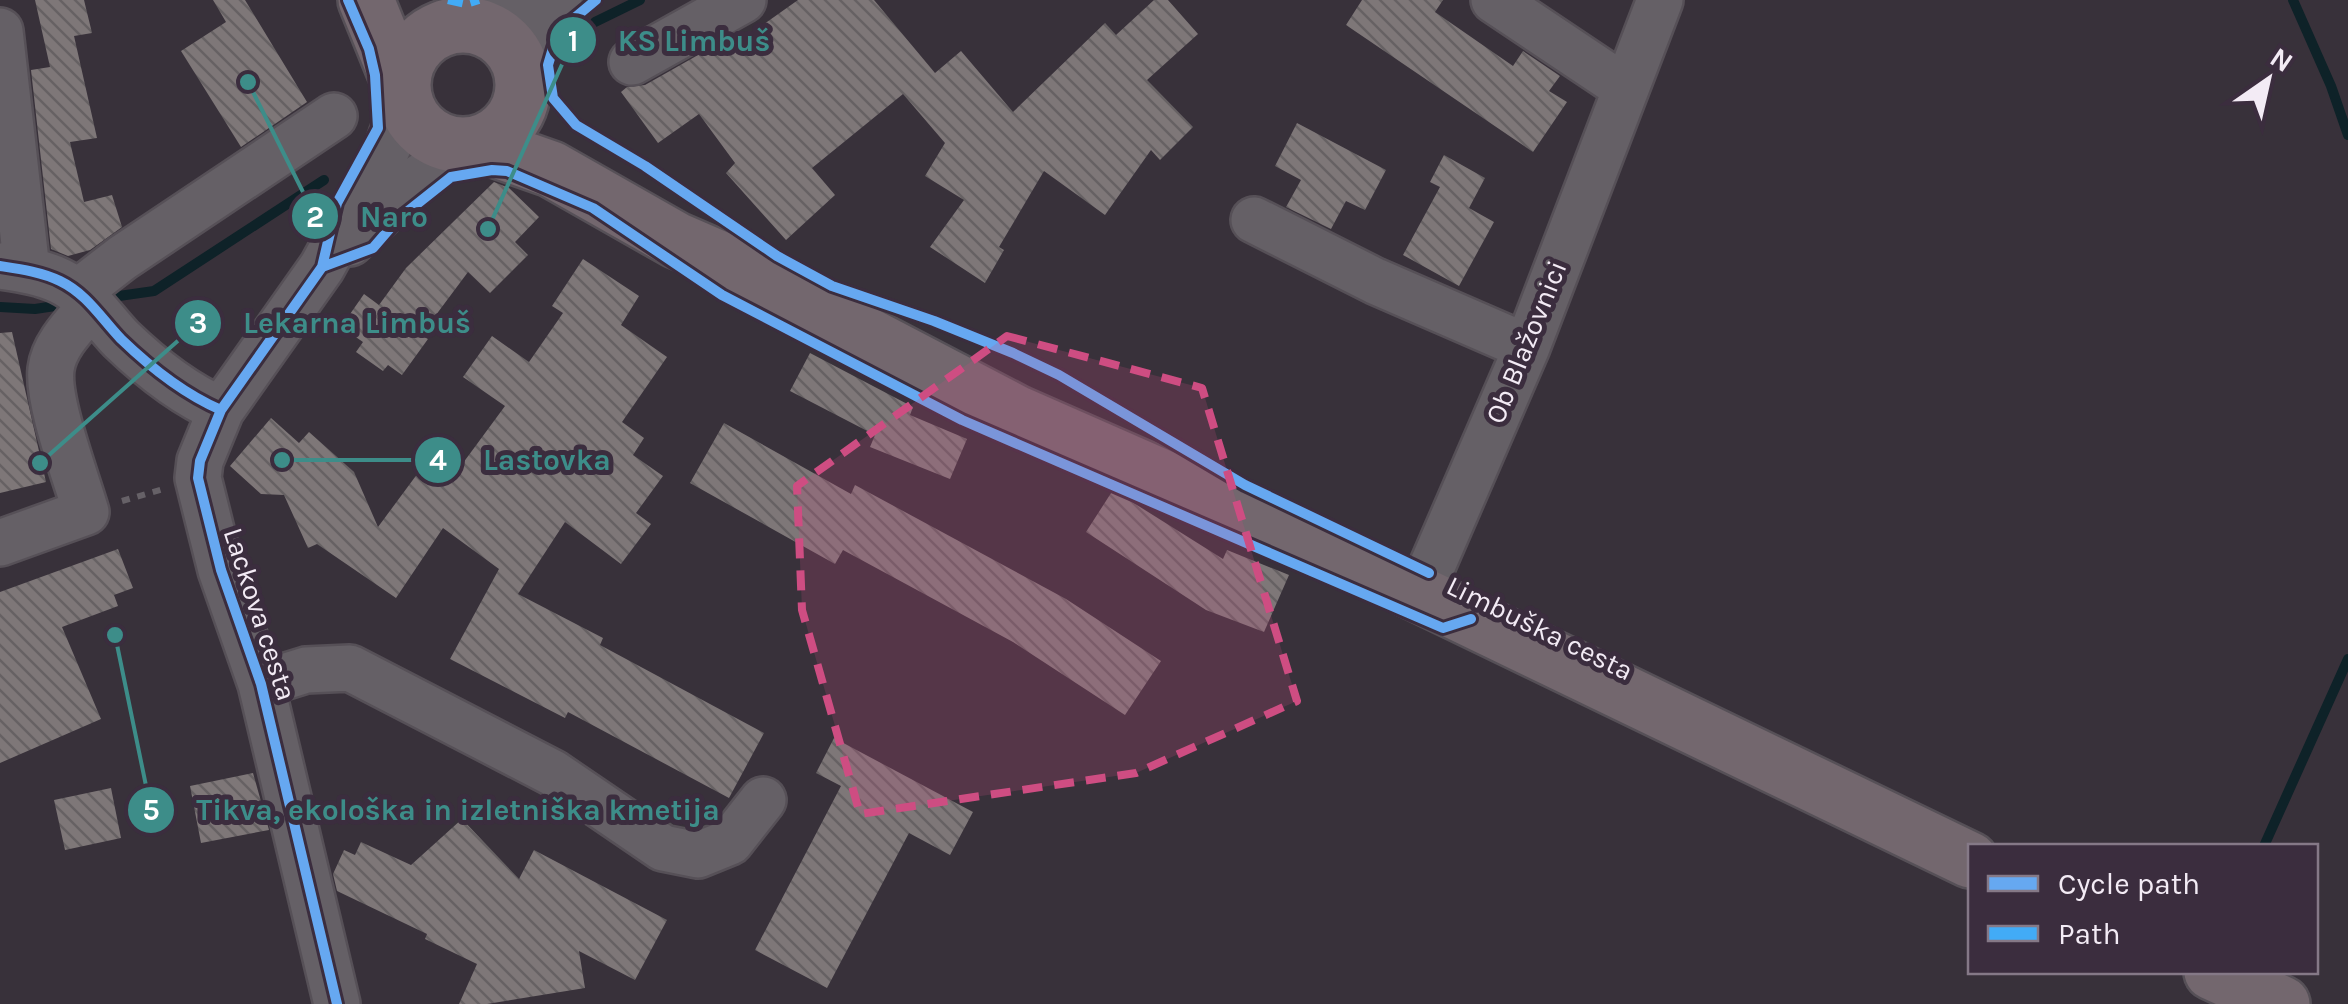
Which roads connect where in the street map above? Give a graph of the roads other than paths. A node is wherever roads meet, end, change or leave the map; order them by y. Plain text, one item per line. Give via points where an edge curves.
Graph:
1 (366, 0) edge
2 (559, 0) edge
3 (744, 0) edge
4 (1494, 0) edge
5 (1660, 0) edge
6 (462, 13) edge
7 (0, 31) edge
8 (632, 62) dead end
9 (522, 78) junction
10 (1624, 87) junction
11 (402, 93) junction
12 (334, 116) dead end
13 (471, 146) junction
14 (1254, 220) dead end
15 (728, 262) junction
16 (322, 268) junction
17 (64, 297) edge
18 (1527, 346) junction
19 (221, 410) junction
20 (0, 543) edge
21 (1420, 594) junction
22 (262, 684) junction
23 (763, 800) dead end
24 (1968, 859) edge
25 (337, 1004) edge

1 - 11 main road
2 - 9 street
3 - 8 street
4 - 10 street
5 - 10 street, Ob Blažovnici
6 - 9 main road via 506,43
6 - 11 main road via 418,45
7 - 17 street
9 - 13 main road via 508,128
9 - 15 main road via 538,113
10 - 18 street, Ob Blažovnici
11 - 13 main road via 425,130
11 - 16 street via 388,147
12 - 17 street
13 - 15 main road via 550,170
13 - 16 street via 419,178
14 - 18 street
15 - 21 main road, Limbuška cesta via 1018,414
16 - 19 street, Lackova cesta
17 - 19 street via 193,398
17 - 20 street via 52,392 86,512
18 - 21 street, Ob Blažovnici
19 - 22 street, Lackova cesta via 198,478 221,570
21 - 24 main road, Limbuška cesta
22 - 23 street via 306,670 350,668 553,773 663,848 698,854 730,842
22 - 25 street, Lackova cesta

